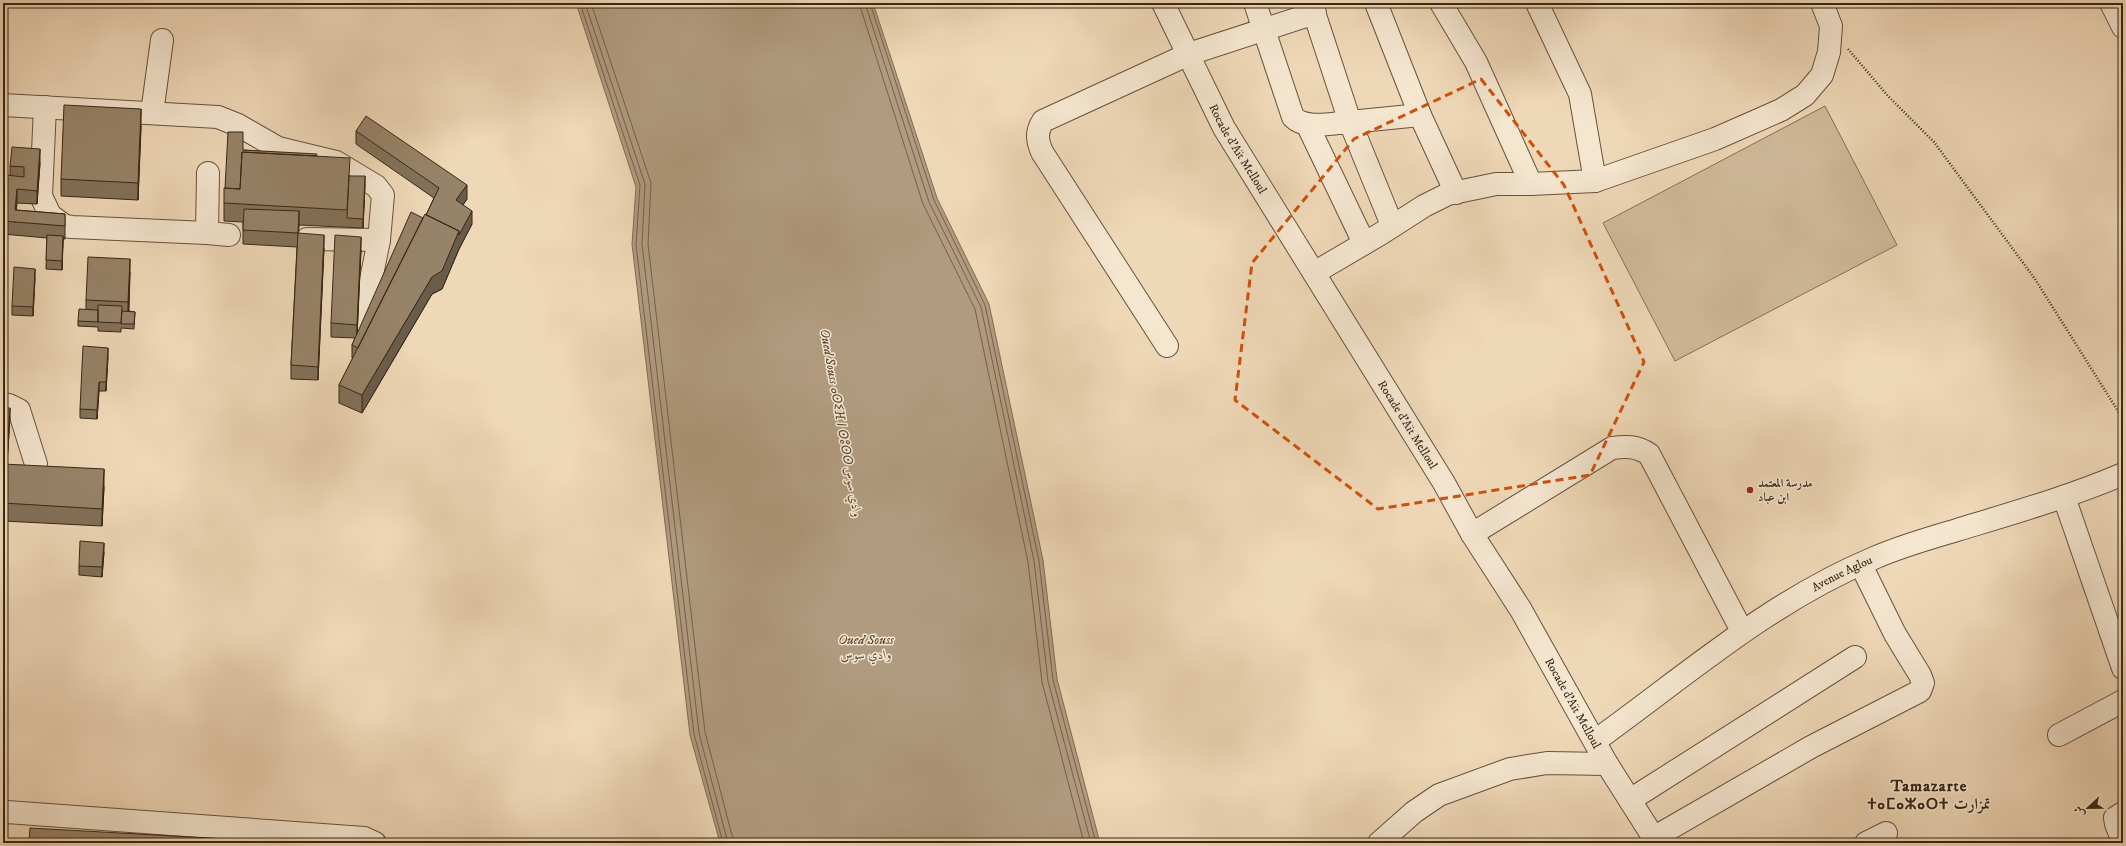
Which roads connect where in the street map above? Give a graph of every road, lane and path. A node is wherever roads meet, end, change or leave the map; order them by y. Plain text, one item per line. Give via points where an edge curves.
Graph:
1 (1163, 3) edge
2 (1255, 3) edge
3 (1376, 3) edge
4 (1441, 3) edge
5 (1537, 3) edge
6 (1822, 3) edge
7 (2111, 3) edge
8 (1313, 8) edge
9 (1831, 26) junction
10 (2123, 27) edge
11 (1264, 31) junction
12 (162, 40) dead end
13 (1189, 54) junction
14 (3, 105) edge
15 (45, 107) junction
16 (152, 113) junction
17 (1420, 115) junction
18 (1350, 122) junction
19 (1307, 124) junction
20 (208, 173) dead end
21 (1595, 180) junction
22 (1531, 184) junction
23 (1456, 193) junction
24 (1392, 225) junction
25 (207, 233) junction
26 (229, 235) dead end
27 (307, 240) edge
28 (380, 240) junction
29 (1364, 243) junction
30 (1314, 273) junction
31 (362, 324) edge
32 (1167, 346) dead end
33 (3, 404) edge
34 (2123, 418) edge
35 (36, 464) edge
36 (2123, 474) edge
37 (2064, 497) junction
38 (1472, 534) junction
39 (1861, 565) junction
40 (1742, 631) junction
41 (1855, 657) dead end
42 (2123, 668) edge
43 (2123, 701) edge
44 (2059, 735) dead end
45 (1595, 741) junction
46 (1608, 764) junction
47 (1630, 800) junction
48 (2123, 813) edge
49 (3, 814) edge
50 (1886, 833) dead end
51 (1656, 840) edge
52 (2123, 842) edge
53 (375, 843) edge
54 (1379, 843) edge
55 (1866, 843) edge

1 - 13 street, Rocade d'Aït Melloul
2 - 11 street
3 - 17 street
4 - 22 street via 1476,62
5 - 21 street via 1580,94
6 - 9 street
7 - 10 street
8 - 11 street
8 - 18 street
9 - 21 street via 1829,52 1822,75 1805,95 1781,110 1715,139
9 - 34 path via 1869,74 1934,142 2035,279
11 - 13 street
11 - 19 street via 1293,117 1299,123
12 - 16 street
13 - 30 street, Rocade d'Aït Melloul via 1224,128
13 - 32 street via 1044,121 1039,129 1037,141
14 - 15 street
15 - 16 street
15 - 25 street via 42,196 50,215 65,226 72,227
16 - 28 street via 218,117 238,125 278,148 336,162 376,186 383,195
17 - 18 street
17 - 23 street
18 - 19 street
18 - 24 street
19 - 29 street
20 - 25 street
21 - 22 street
22 - 23 street via 1496,184
23 - 24 street via 1424,206
24 - 29 street
25 - 26 street
27 - 28 street
28 - 31 street
29 - 30 street
30 - 38 street, Rocade d'Aït Melloul via 1444,483
33 - 35 street via 9,404 19,410
36 - 37 street, Avenue Aglou
37 - 39 street, Avenue Aglou via 1905,546
37 - 42 street
38 - 40 street via 1612,448 1639,448 1649,454
38 - 45 street, Rocade d'Aït Melloul via 1521,610
39 - 40 street, Avenue Aglou via 1808,590
39 - 51 street via 1895,634 1920,675 1923,683 1920,691 1811,747
40 - 45 street, Avenue Aglou
41 - 47 street
43 - 44 street
45 - 46 street, Rocade d'Aït Melloul
46 - 47 street, Rocade d'Aït Melloul
46 - 54 street via 1547,764 1510,769 1439,795 1414,812
47 - 51 street, Rocade d'Aït Melloul
48 - 52 street via 2116,818
49 - 53 street via 7,812 364,838
50 - 55 street

